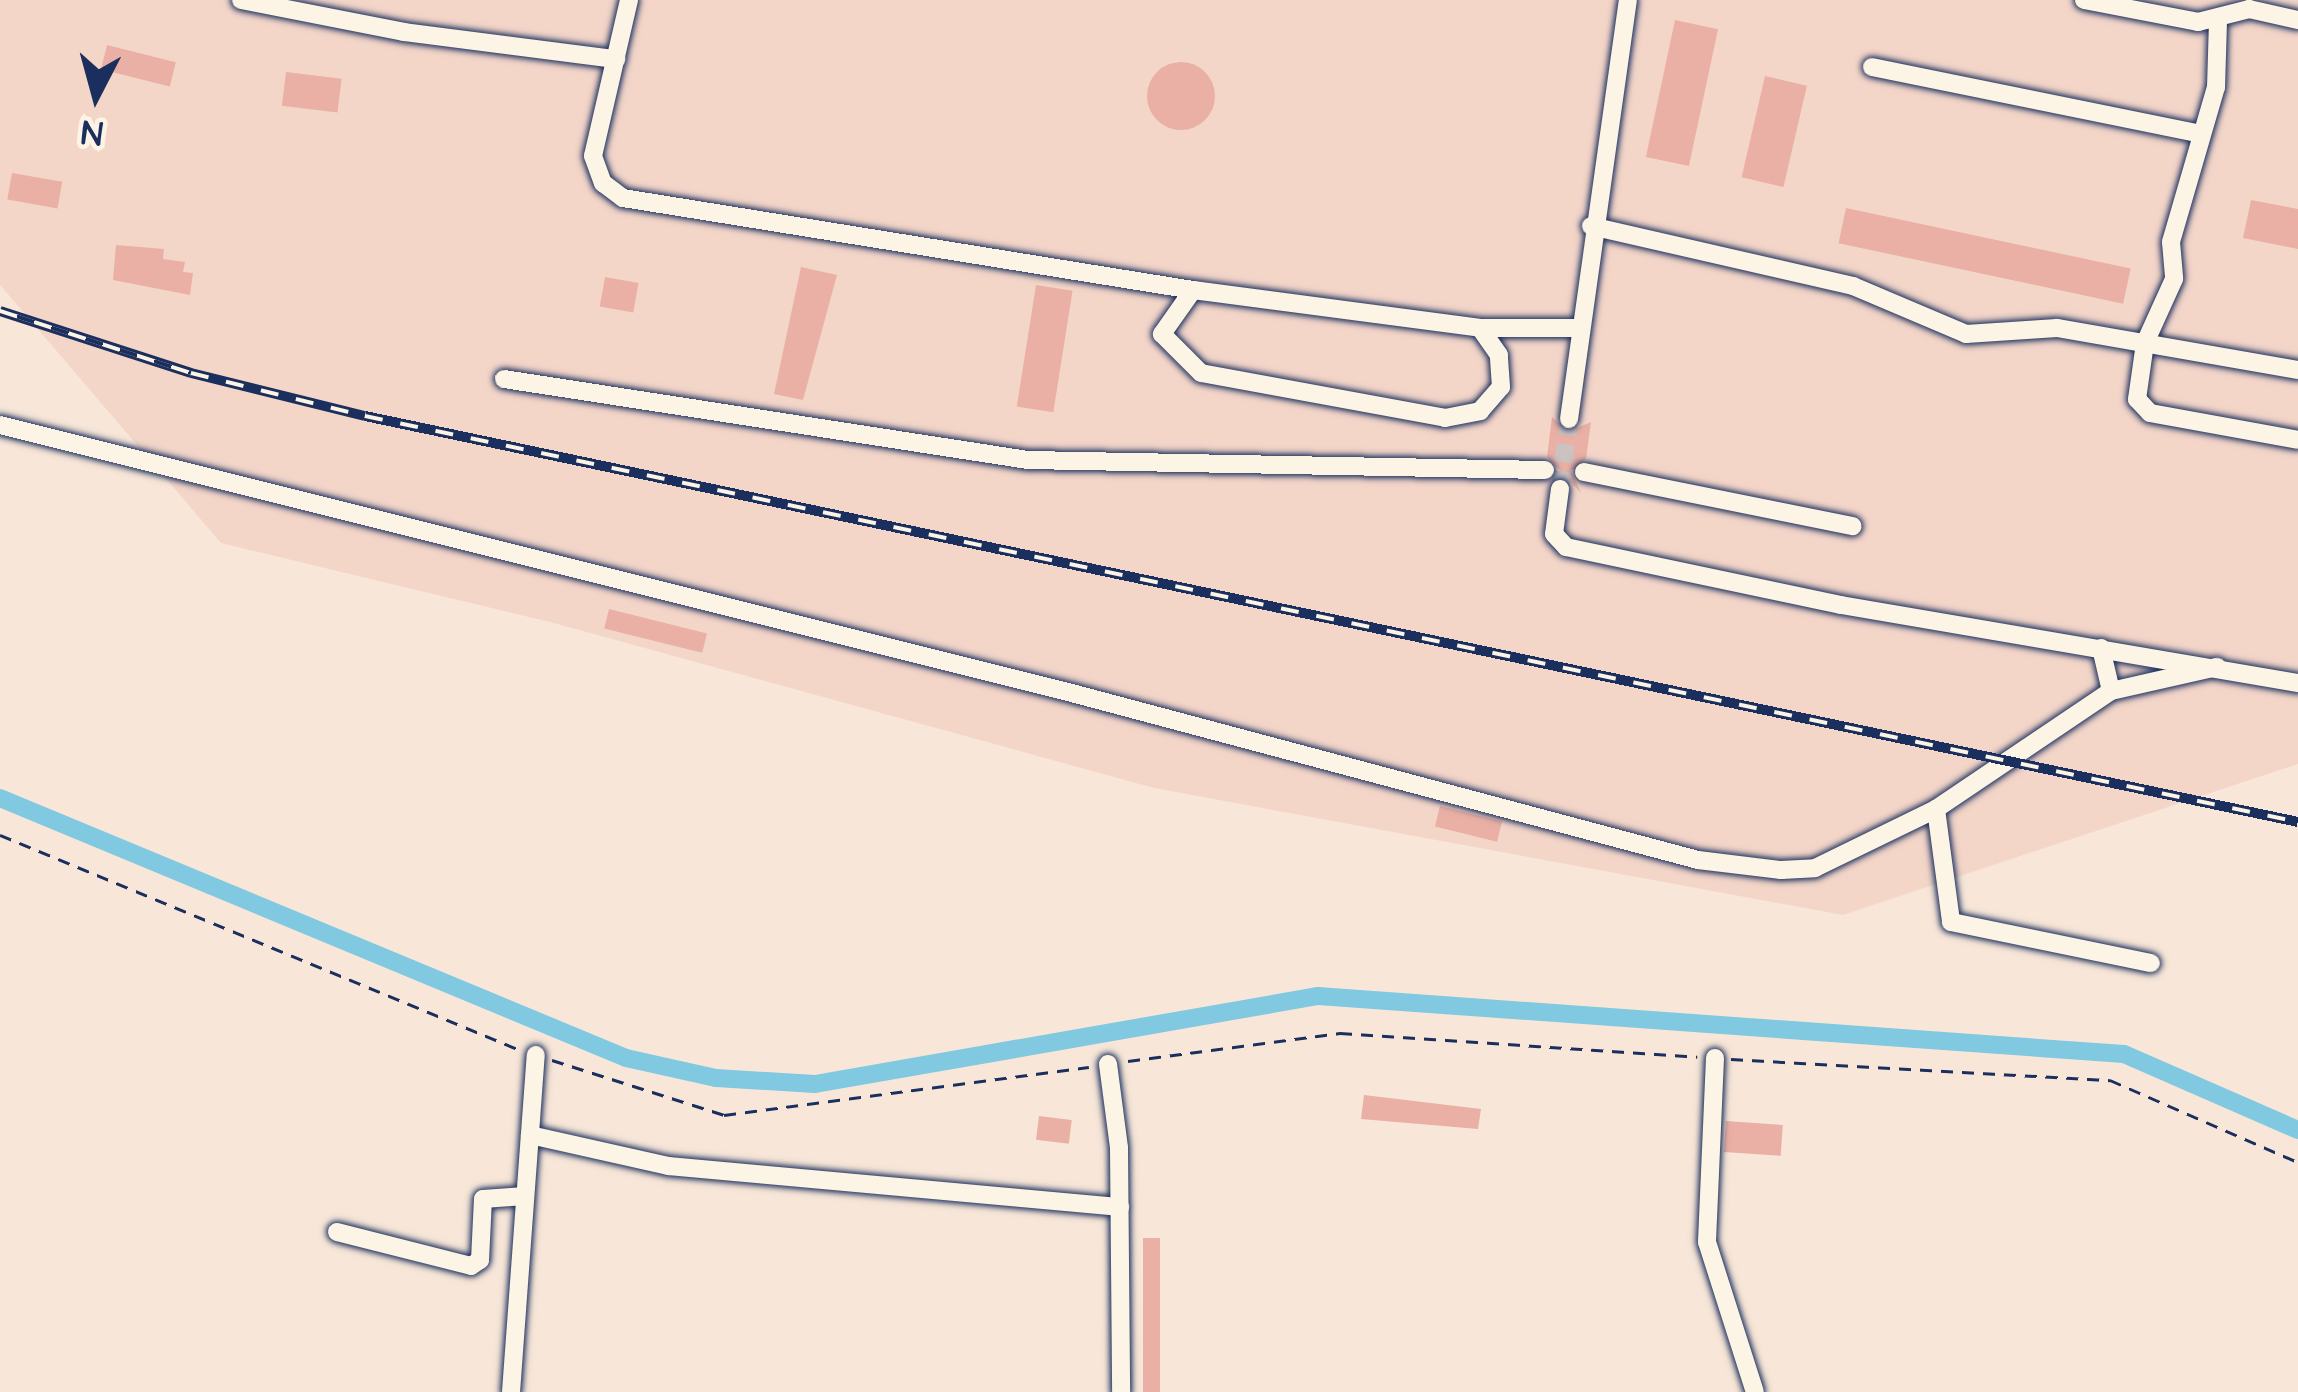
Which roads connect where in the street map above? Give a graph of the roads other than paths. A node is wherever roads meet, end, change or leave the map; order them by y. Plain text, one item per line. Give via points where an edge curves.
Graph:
1 (242, 0) edge
2 (628, 0) edge
3 (1628, 0) edge
4 (2084, 0) edge
5 (2298, 20) edge
6 (2218, 21) junction
7 (616, 59) junction
8 (1872, 68) dead end
9 (2201, 134) junction
10 (1591, 226) junction
11 (1193, 290) junction
12 (1480, 328) junction
13 (1579, 328) junction
14 (2145, 343) junction
15 (2298, 370) edge
16 (504, 379) dead end
17 (1569, 419) tunnel mouth
18 (0, 425) edge
19 (2298, 440) edge
20 (1545, 470) dead end
21 (1584, 472) dead end
22 (1560, 490) tunnel mouth
23 (1853, 526) dead end
24 (2101, 648) junction
25 (2217, 667) junction
26 (2298, 683) edge
27 (2110, 691) junction
28 (1936, 809) junction
29 (2151, 963) dead end
30 (536, 1055) road end
31 (1715, 1058) road end
32 (1108, 1064) road end
33 (530, 1135) junction
34 (525, 1196) junction
35 (1120, 1207) junction
36 (337, 1232) dead end
37 (511, 1392) edge
38 (1121, 1392) edge
39 (1755, 1392) edge

1 - 7 street via 404,32
2 - 7 street
3 - 10 street
4 - 6 street
5 - 6 street via 2249,9
6 - 9 street via 2216,87
7 - 11 street via 593,156 603,184 623,198
8 - 9 street
9 - 14 street via 2187,207 2171,242 2174,279
10 - 13 street
10 - 14 street via 1853,286 1966,334 2056,328
11 - 12 street
11 - 12 street via 1162,334 1201,374 1445,418 1480,411 1501,388 1499,355
12 - 13 street
13 - 17 street
14 - 15 street
14 - 19 street via 2137,399 2150,412
16 - 20 street via 1028,460
18 - 28 street via 1068,692 1698,860 1815,868
21 - 23 street
22 - 24 street via 1555,534 1566,547
24 - 25 street
24 - 27 street
25 - 26 street
25 - 27 street
27 - 28 street
28 - 29 street via 1952,922
30 - 33 street
31 - 39 street via 1707,1242
32 - 35 street
33 - 34 street
33 - 35 street via 669,1166
34 - 36 street via 484,1199 480,1260 472,1267
34 - 37 street
35 - 38 street

